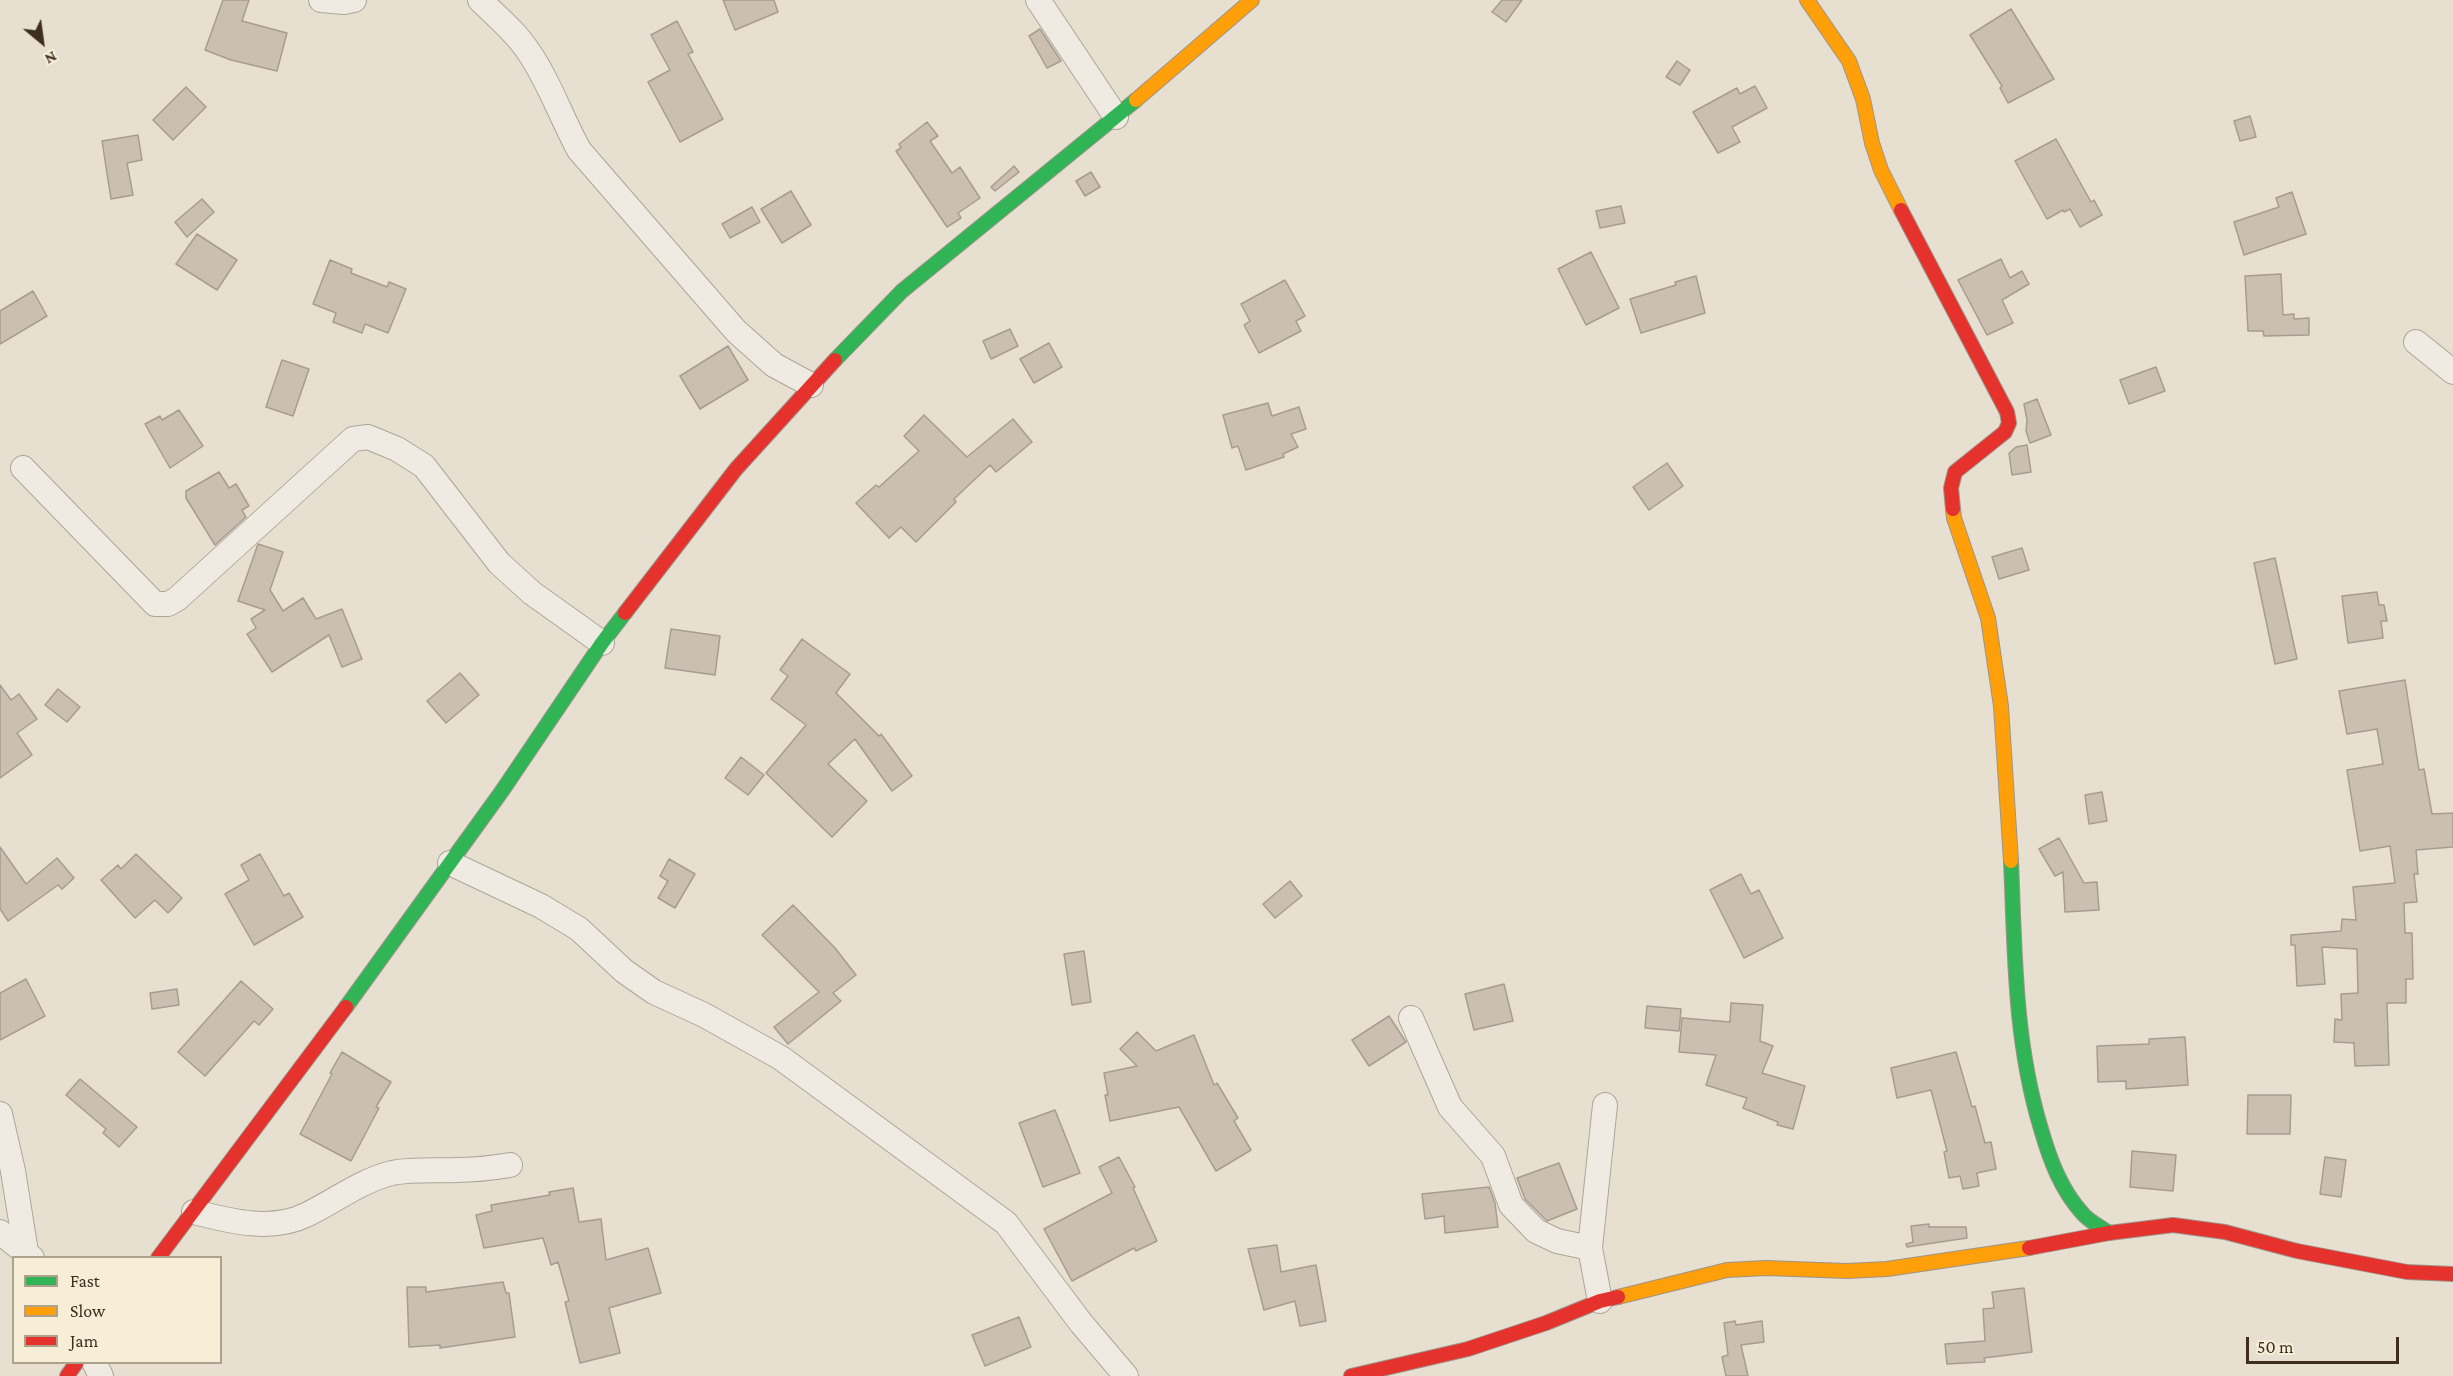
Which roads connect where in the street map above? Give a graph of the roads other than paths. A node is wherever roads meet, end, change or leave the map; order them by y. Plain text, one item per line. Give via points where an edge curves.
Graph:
1 (321, 0) edge
2 (354, 0) edge
3 (480, 0) edge
4 (1038, 0) edge
5 (1251, 0) edge
6 (1808, 0) edge
7 (1116, 117) junction
8 (2416, 342) dead end
9 (2453, 372) edge
10 (811, 385) junction
11 (23, 468) dead end
12 (602, 643) junction
13 (450, 863) junction
14 (1411, 1018) dead end
15 (1605, 1105) dead end
16 (0, 1114) edge
17 (510, 1165) dead end
18 (194, 1212) junction
19 (0, 1232) edge
20 (2109, 1233) junction
21 (1590, 1248) junction
22 (29, 1255) edge
23 (159, 1256) edge
24 (2453, 1274) edge
25 (1600, 1301) junction
26 (1126, 1376) edge
27 (1351, 1376) edge

1 - 2 street
3 - 10 street via 527,48 579,150 736,331 774,365
4 - 7 street
5 - 7 street
6 - 20 street via 1849,61 1881,170 2007,412 2009,423 2005,432 1955,472 1951,488 1954,518 1988,618 2001,706 2018,1020 2031,1096 2062,1186 2084,1216
7 - 10 street via 902,291
8 - 9 street
10 - 12 street via 736,469
11 - 12 street via 155,604 168,604 353,440 368,437 424,466 499,563 532,593
12 - 13 street
13 - 18 street
13 - 26 street via 570,923 654,992 781,1058 1006,1223
14 - 21 street via 1450,1107 1493,1156 1511,1205 1536,1231 1557,1241
15 - 21 street
16 - 22 street
17 - 18 street via 392,1173 358,1184 304,1216 271,1224 231,1221
18 - 23 street
19 - 22 street
20 - 24 street via 2173,1225 2225,1232 2297,1251 2407,1272
20 - 25 street via 1887,1269 1727,1269
21 - 25 street
25 - 27 street via 1468,1349

